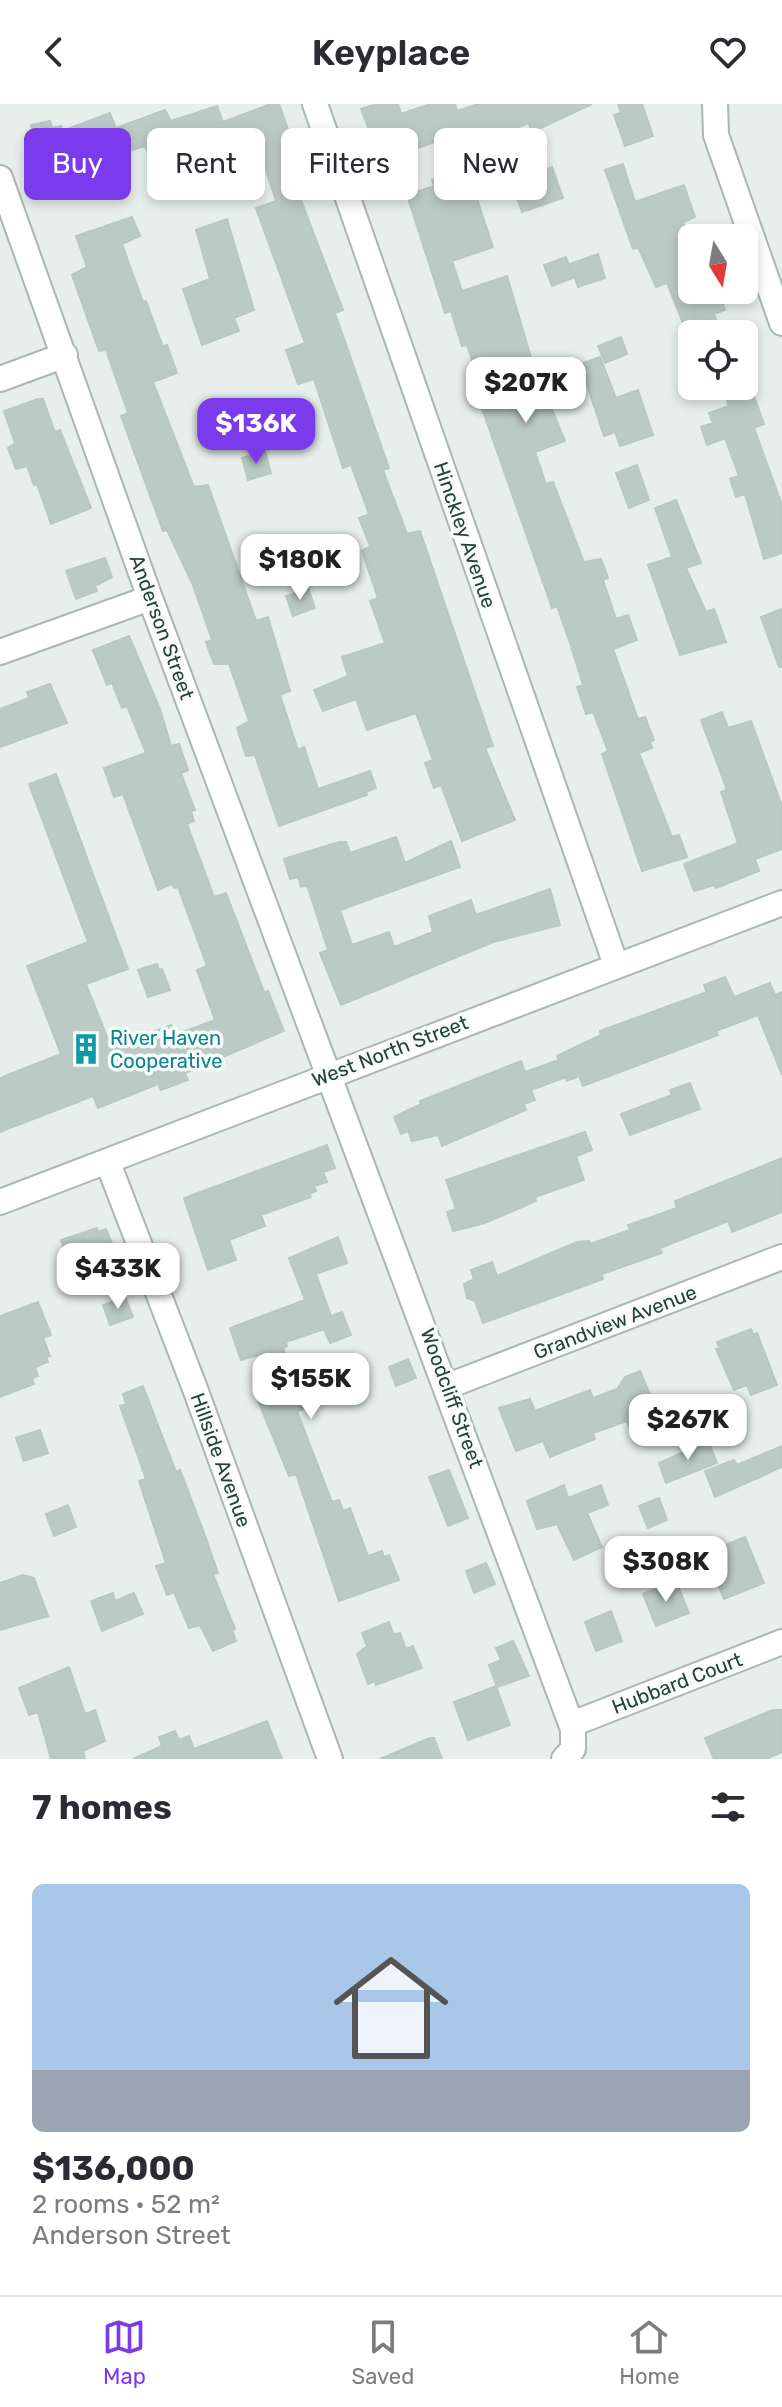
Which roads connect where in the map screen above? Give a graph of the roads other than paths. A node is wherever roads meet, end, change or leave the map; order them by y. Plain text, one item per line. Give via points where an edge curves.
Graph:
1 (315, 104) edge
2 (715, 104) edge
3 (0, 178) edge
4 (782, 323) edge
5 (65, 355) junction
6 (0, 379) edge
7 (150, 598) junction
8 (0, 652) edge
9 (782, 903) edge
10 (616, 965) junction
11 (331, 1073) junction
12 (108, 1163) junction
13 (0, 1202) edge
14 (782, 1257) edge
15 (448, 1386) junction
16 (782, 1642) edge
17 (572, 1724) junction
18 (330, 1759) edge
19 (564, 1759) edge

1 - 10 street, Hinckley Avenue
2 - 4 street via 716,135
3 - 5 street, Anderson Street
5 - 6 street
5 - 7 street, Anderson Street
7 - 8 street
7 - 11 street, Anderson Street
9 - 10 street, West North Street
10 - 11 street, West North Street
11 - 12 street, West North Street
11 - 15 street, Woodcliff Street
12 - 13 street, West North Street
12 - 18 street, Hillside Avenue
14 - 15 street, Grandview Avenue
15 - 17 street, Woodcliff Street
16 - 17 street, Hubbard Court
17 - 19 street via 575,1743

